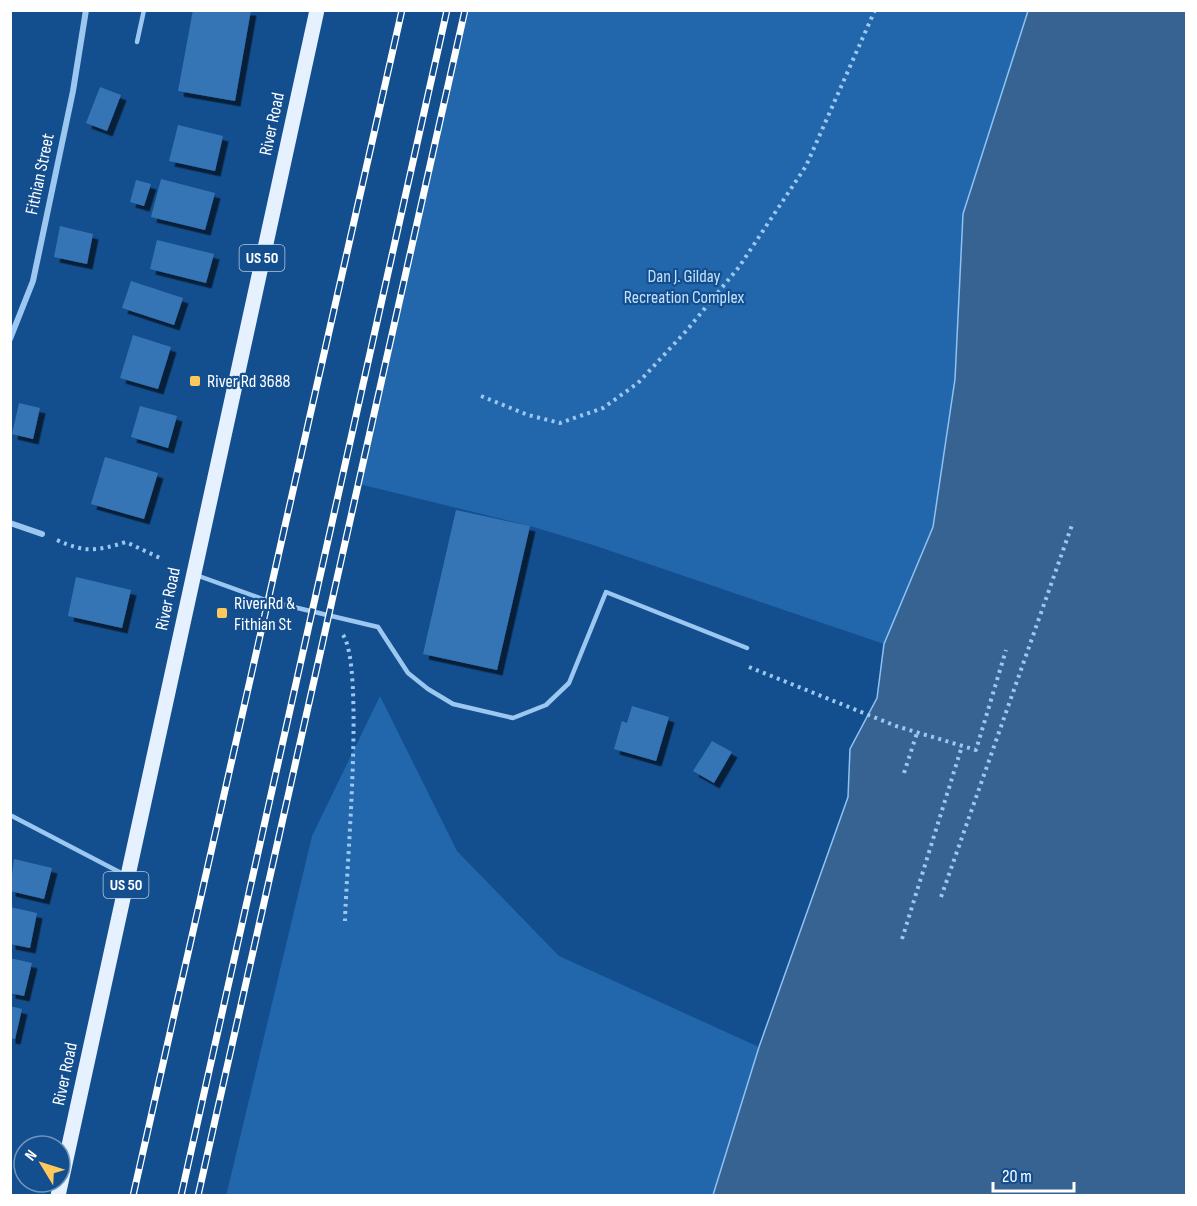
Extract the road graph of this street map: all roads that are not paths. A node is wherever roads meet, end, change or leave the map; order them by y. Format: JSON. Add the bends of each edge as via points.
{"nodes":[{"id":1,"x":86,"y":10,"type":"edge"},
{"id":2,"x":144,"y":10,"type":"edge"},
{"id":3,"x":317,"y":10,"type":"edge"},
{"id":4,"x":137,"y":42,"type":"dead end"},
{"id":5,"x":10,"y":339,"type":"edge"},
{"id":6,"x":10,"y":523,"type":"edge"},
{"id":7,"x":42,"y":534,"type":"road end"},
{"id":8,"x":193,"y":574,"type":"junction"},
{"id":9,"x":747,"y":648,"type":"dead end"},
{"id":10,"x":10,"y":815,"type":"edge"},
{"id":11,"x":128,"y":876,"type":"junction"},
{"id":12,"x":58,"y":1196,"type":"edge"}],
"edges":[{"from":1,"to":5,"type":"street","name":"Fithian Street","via":[[33,281]]},
{"from":2,"to":4,"type":"lane"},
{"from":3,"to":8,"type":"main road","name":"River Road","number":"US 50"},
{"from":6,"to":7,"type":"street"},
{"from":8,"to":9,"type":"lane","via":[[268,601],[378,627],[408,673],[453,704],[513,717],[546,705],[569,683],[606,592]]},
{"from":8,"to":11,"type":"main road","name":"River Road","number":"US 50"},
{"from":10,"to":11,"type":"lane"},
{"from":11,"to":12,"type":"main road","name":"River Road","number":"US 50"}]}
